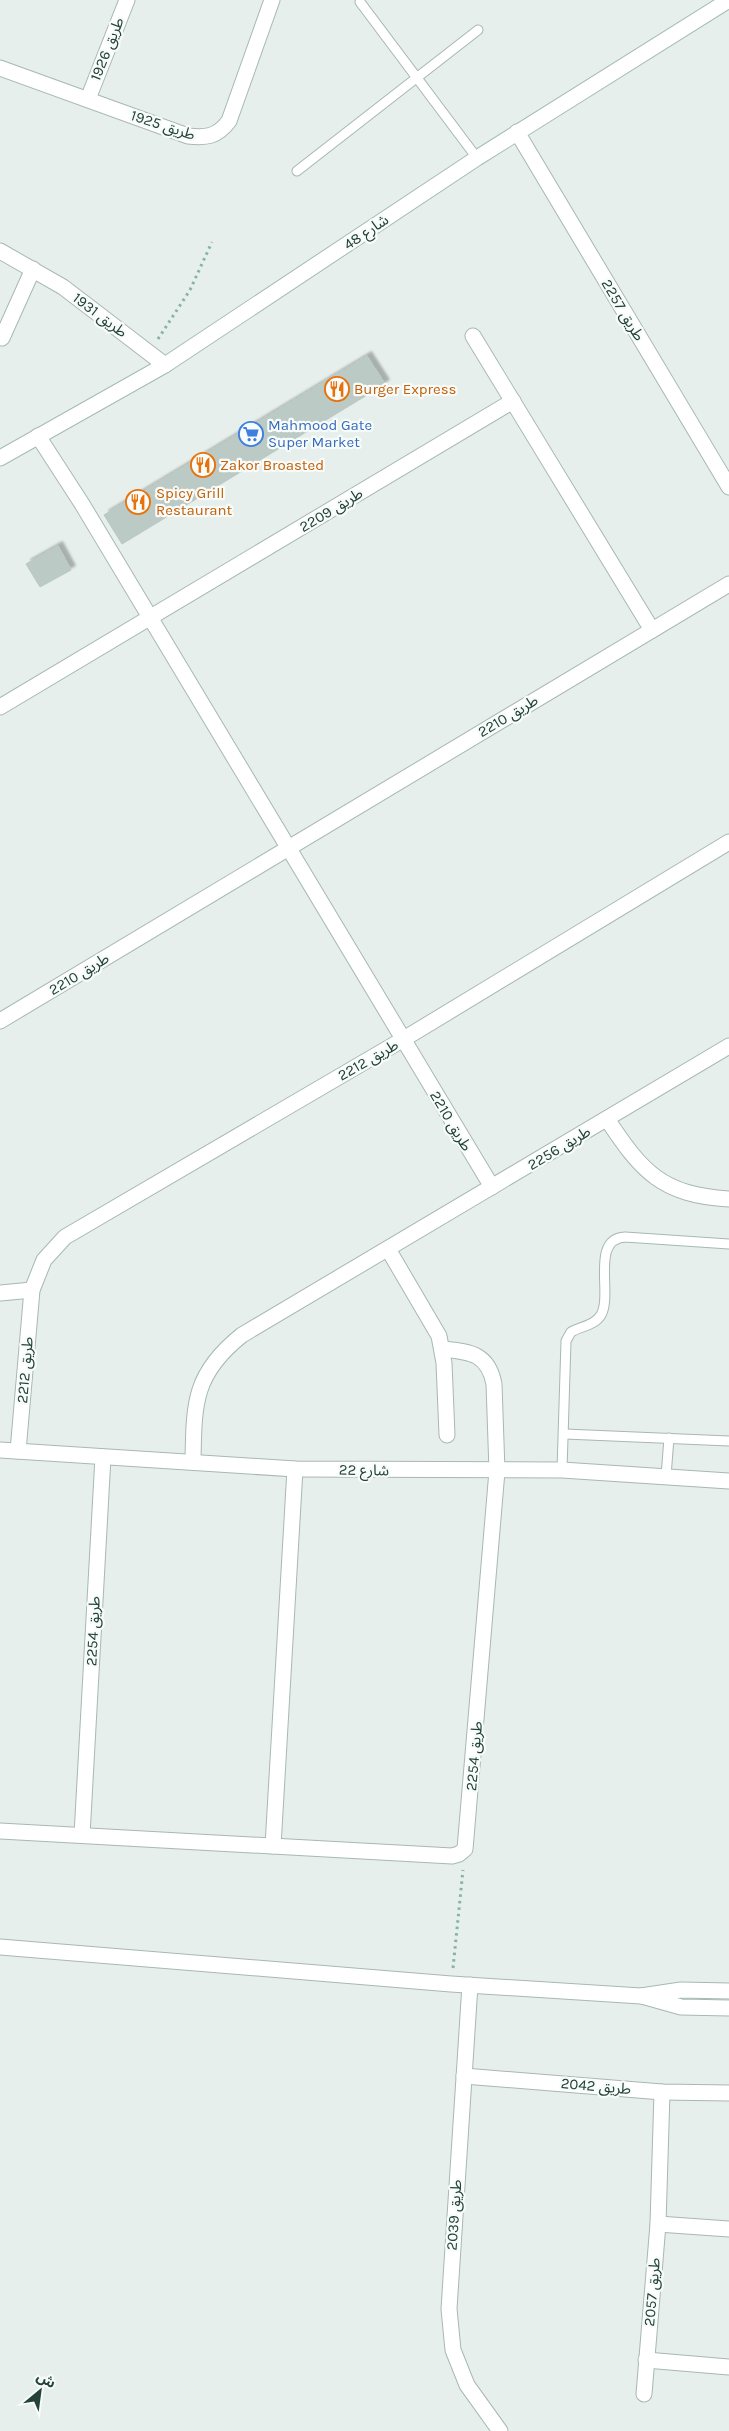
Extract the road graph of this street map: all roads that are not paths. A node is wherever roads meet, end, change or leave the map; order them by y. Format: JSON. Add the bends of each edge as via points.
{"nodes":[{"id":1,"x":127,"y":0,"type":"edge"},
{"id":2,"x":272,"y":0,"type":"edge"},
{"id":3,"x":729,"y":0,"type":"edge"},
{"id":4,"x":360,"y":2,"type":"dead end"},
{"id":5,"x":478,"y":30,"type":"dead end"},
{"id":6,"x":0,"y":68,"type":"edge"},
{"id":7,"x":417,"y":78,"type":"junction"},
{"id":8,"x":88,"y":99,"type":"junction"},
{"id":9,"x":517,"y":132,"type":"junction"},
{"id":10,"x":477,"y":158,"type":"junction"},
{"id":11,"x":297,"y":171,"type":"dead end"},
{"id":12,"x":0,"y":251,"type":"edge"},
{"id":13,"x":33,"y":269,"type":"junction"},
{"id":14,"x":473,"y":336,"type":"dead end"},
{"id":15,"x":2,"y":338,"type":"dead end"},
{"id":16,"x":165,"y":365,"type":"junction"},
{"id":17,"x":513,"y":401,"type":"junction"},
{"id":18,"x":38,"y":436,"type":"junction"},
{"id":19,"x":0,"y":458,"type":"edge"},
{"id":20,"x":729,"y":488,"type":"edge"},
{"id":21,"x":729,"y":584,"type":"edge"},
{"id":22,"x":150,"y":618,"type":"junction"},
{"id":23,"x":652,"y":630,"type":"junction"},
{"id":24,"x":0,"y":707,"type":"edge"},
{"id":25,"x":727,"y":845,"type":"edge"},
{"id":26,"x":287,"y":848,"type":"junction"},
{"id":27,"x":0,"y":1021,"type":"edge"},
{"id":28,"x":402,"y":1040,"type":"junction"},
{"id":29,"x":729,"y":1046,"type":"edge"},
{"id":30,"x":607,"y":1119,"type":"junction"},
{"id":31,"x":492,"y":1188,"type":"junction"},
{"id":32,"x":729,"y":1199,"type":"edge"},
{"id":33,"x":729,"y":1244,"type":"edge"},
{"id":34,"x":388,"y":1249,"type":"junction"},
{"id":35,"x":32,"y":1290,"type":"junction"},
{"id":36,"x":0,"y":1293,"type":"edge"},
{"id":37,"x":443,"y":1349,"type":"junction"},
{"id":38,"x":564,"y":1434,"type":"junction"},
{"id":39,"x":447,"y":1436,"type":"dead end"},
{"id":40,"x":669,"y":1438,"type":"junction"},
{"id":41,"x":729,"y":1441,"type":"edge"},
{"id":42,"x":0,"y":1450,"type":"edge"},
{"id":43,"x":18,"y":1451,"type":"junction"},
{"id":44,"x":103,"y":1457,"type":"junction"},
{"id":45,"x":193,"y":1462,"type":"junction"},
{"id":46,"x":295,"y":1469,"type":"junction"},
{"id":47,"x":562,"y":1470,"type":"junction"},
{"id":48,"x":497,"y":1471,"type":"junction"},
{"id":49,"x":666,"y":1476,"type":"junction"},
{"id":50,"x":729,"y":1480,"type":"edge"},
{"id":51,"x":0,"y":1831,"type":"edge"},
{"id":52,"x":82,"y":1835,"type":"junction"},
{"id":53,"x":274,"y":1846,"type":"junction"},
{"id":54,"x":0,"y":1946,"type":"edge"},
{"id":55,"x":470,"y":1985,"type":"junction"},
{"id":56,"x":729,"y":1990,"type":"edge"},
{"id":57,"x":640,"y":1996,"type":"junction"},
{"id":58,"x":729,"y":2008,"type":"edge"},
{"id":59,"x":464,"y":2076,"type":"junction"},
{"id":60,"x":662,"y":2092,"type":"junction"},
{"id":61,"x":729,"y":2093,"type":"edge"},
{"id":62,"x":658,"y":2224,"type":"junction"},
{"id":63,"x":729,"y":2230,"type":"edge"},
{"id":64,"x":646,"y":2360,"type":"junction"},
{"id":65,"x":729,"y":2367,"type":"edge"},
{"id":66,"x":644,"y":2394,"type":"dead end"},
{"id":67,"x":491,"y":2428,"type":"edge"}],
"edges":[{"from":1,"to":8,"type":"street","name":"طريق 1926"},
{"from":2,"to":8,"type":"street","name":"طريق 1925","via":[[229,121],[212,136],[188,136]]},
{"from":3,"to":9,"type":"street","name":"شارع 48"},
{"from":4,"to":7,"type":"lane"},
{"from":5,"to":7,"type":"lane"},
{"from":6,"to":8,"type":"street","name":"طريق 1925"},
{"from":7,"to":10,"type":"lane"},
{"from":7,"to":11,"type":"lane"},
{"from":9,"to":10,"type":"street","name":"شارع 48"},
{"from":9,"to":20,"type":"street","name":"طريق 2257"},
{"from":10,"to":16,"type":"street","name":"شارع 48"},
{"from":12,"to":13,"type":"street","name":"طريق 1931"},
{"from":13,"to":15,"type":"street"},
{"from":13,"to":16,"type":"street","name":"طريق 1931","via":[[63,287]]},
{"from":14,"to":17,"type":"street"},
{"from":16,"to":18,"type":"street","name":"شارع 48"},
{"from":17,"to":22,"type":"street","name":"طريق 2209"},
{"from":17,"to":23,"type":"street"},
{"from":18,"to":19,"type":"street","name":"شارع 48"},
{"from":18,"to":22,"type":"street"},
{"from":21,"to":23,"type":"street","name":"طريق 2210"},
{"from":22,"to":24,"type":"street","name":"طريق 2209"},
{"from":22,"to":26,"type":"street"},
{"from":23,"to":26,"type":"street","name":"طريق 2210"},
{"from":25,"to":28,"type":"street","name":"طريق 2212"},
{"from":26,"to":27,"type":"street","name":"طريق 2210"},
{"from":26,"to":28,"type":"street","name":"طريق 2210"},
{"from":28,"to":31,"type":"street","name":"طريق 2210"},
{"from":28,"to":35,"type":"street","name":"طريق 2212","via":[[65,1237],[44,1260]]},
{"from":29,"to":30,"type":"street","name":"طريق 2256"},
{"from":30,"to":31,"type":"street","name":"طريق 2256"},
{"from":30,"to":32,"type":"street","via":[[628,1151],[645,1170],[664,1184],[687,1193]]},
{"from":31,"to":34,"type":"street","name":"طريق 2256"},
{"from":33,"to":38,"type":"lane","via":[[625,1237],[610,1244],[606,1254],[603,1311],[594,1322],[571,1332],[566,1342]]},
{"from":34,"to":37,"type":"street","via":[[433,1323]]},
{"from":34,"to":45,"type":"street","name":"طريق 2256","via":[[242,1334],[223,1350],[208,1369],[199,1391],[194,1415]]},
{"from":35,"to":36,"type":"street"},
{"from":35,"to":43,"type":"street","name":"طريق 2212"},
{"from":37,"to":39,"type":"street"},
{"from":37,"to":48,"type":"street","via":[[478,1356],[492,1373]]},
{"from":38,"to":40,"type":"lane"},
{"from":38,"to":47,"type":"lane"},
{"from":40,"to":41,"type":"lane"},
{"from":40,"to":49,"type":"lane"},
{"from":42,"to":43,"type":"street","name":"شارع 22"},
{"from":43,"to":44,"type":"street","name":"شارع 22"},
{"from":44,"to":45,"type":"street","name":"شارع 22"},
{"from":44,"to":52,"type":"street","name":"طريق 2254"},
{"from":45,"to":46,"type":"street","name":"شارع 22"},
{"from":46,"to":48,"type":"street","name":"شارع 22"},
{"from":46,"to":53,"type":"street"},
{"from":47,"to":48,"type":"street","name":"شارع 22"},
{"from":47,"to":49,"type":"street","name":"شارع 22"},
{"from":48,"to":53,"type":"street","name":"طريق 2254","via":[[465,1848],[452,1856]]},
{"from":49,"to":50,"type":"street","name":"شارع 22"},
{"from":51,"to":52,"type":"street"},
{"from":52,"to":53,"type":"street"},
{"from":54,"to":55,"type":"street"},
{"from":55,"to":57,"type":"street"},
{"from":55,"to":59,"type":"street","name":"طريق 2039"},
{"from":56,"to":57,"type":"street","via":[[681,1990]]},
{"from":57,"to":58,"type":"street","via":[[681,2007]]},
{"from":59,"to":60,"type":"street","name":"طريق 2042"},
{"from":59,"to":67,"type":"street","name":"طريق 2039","via":[[449,2309],[453,2350]]},
{"from":60,"to":61,"type":"street","name":"طريق 2042"},
{"from":60,"to":62,"type":"street","name":"طريق 2057"},
{"from":62,"to":63,"type":"street"},
{"from":62,"to":64,"type":"street","name":"طريق 2057"},
{"from":64,"to":65,"type":"street"},
{"from":64,"to":66,"type":"street","name":"طريق 2057"}]}
